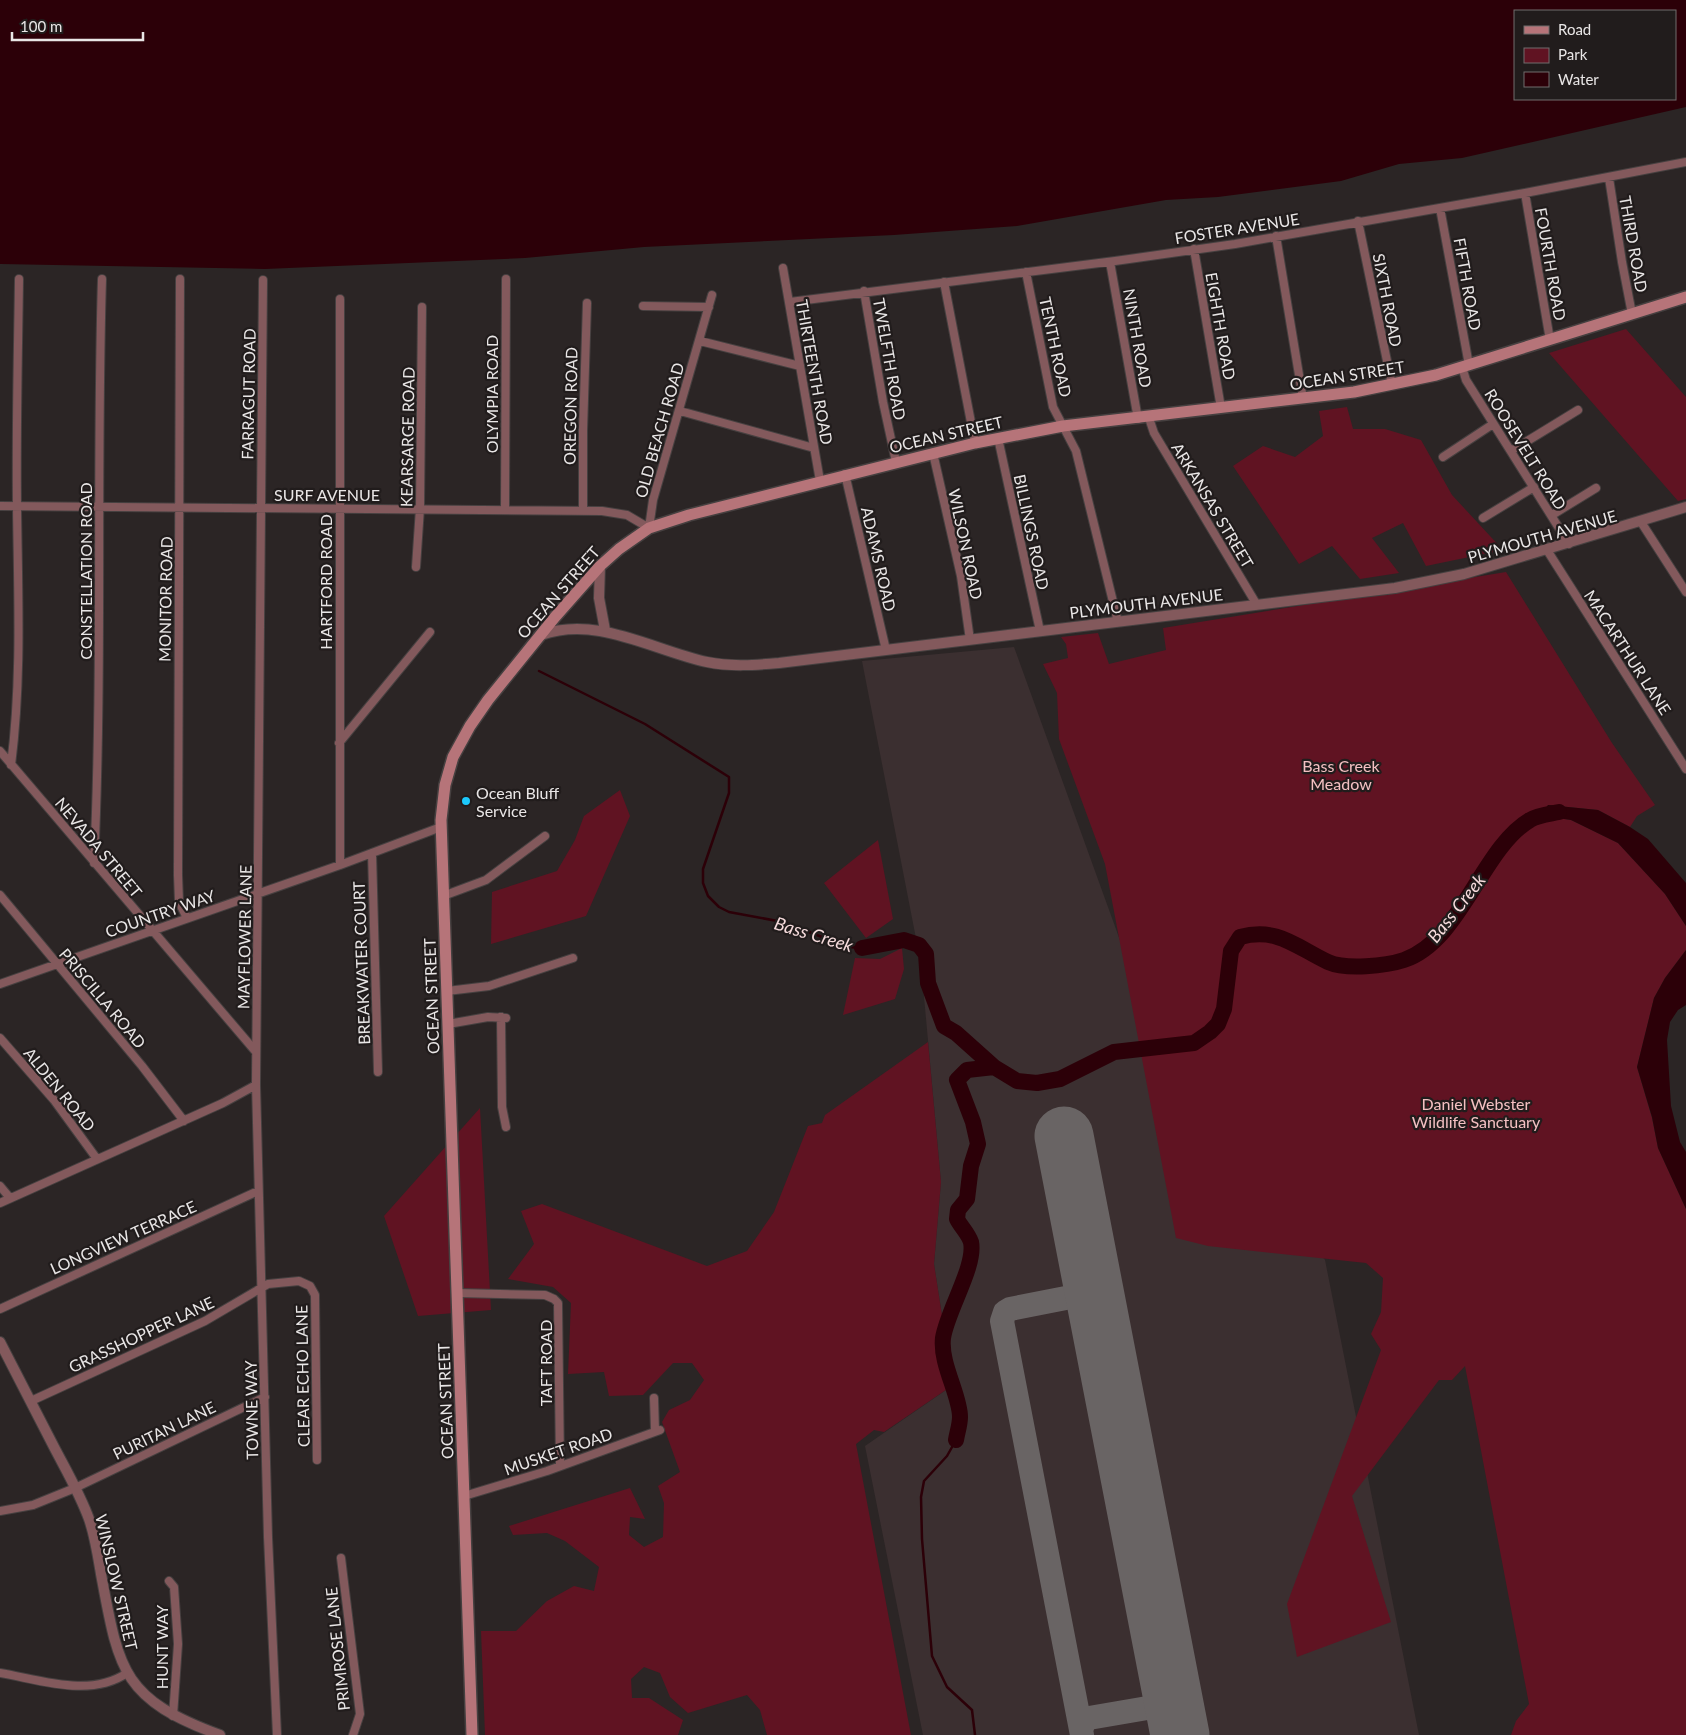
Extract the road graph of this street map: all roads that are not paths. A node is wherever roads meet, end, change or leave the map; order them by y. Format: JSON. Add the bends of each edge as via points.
{"nodes":[{"id":1,"x":1686,"y":162,"type":"edge"},
{"id":2,"x":1609,"y":178,"type":"junction"},
{"id":3,"x":1524,"y":193,"type":"junction"},
{"id":4,"x":1440,"y":208,"type":"junction"},
{"id":5,"x":1358,"y":221,"type":"junction"},
{"id":6,"x":1276,"y":236,"type":"junction"},
{"id":7,"x":1194,"y":249,"type":"junction"},
{"id":8,"x":1110,"y":262,"type":"junction"},
{"id":9,"x":783,"y":268,"type":"dead end"},
{"id":10,"x":1026,"y":272,"type":"junction"},
{"id":11,"x":102,"y":279,"type":"dead end"},
{"id":12,"x":180,"y":279,"type":"dead end"},
{"id":13,"x":506,"y":279,"type":"dead end"},
{"id":14,"x":19,"y":280,"type":"dead end"},
{"id":15,"x":263,"y":280,"type":"dead end"},
{"id":16,"x":944,"y":282,"type":"junction"},
{"id":17,"x":864,"y":291,"type":"junction"},
{"id":18,"x":712,"y":295,"type":"dead end"},
{"id":19,"x":1686,"y":297,"type":"edge"},
{"id":20,"x":340,"y":299,"type":"dead end"},
{"id":21,"x":790,"y":302,"type":"junction"},
{"id":22,"x":586,"y":303,"type":"dead end"},
{"id":23,"x":643,"y":306,"type":"dead end"},
{"id":24,"x":422,"y":307,"type":"dead end"},
{"id":25,"x":709,"y":307,"type":"junction"},
{"id":26,"x":1632,"y":314,"type":"junction"},
{"id":27,"x":1550,"y":340,"type":"junction"},
{"id":28,"x":700,"y":341,"type":"junction"},
{"id":29,"x":800,"y":366,"type":"junction"},
{"id":30,"x":1465,"y":366,"type":"junction"},
{"id":31,"x":1392,"y":385,"type":"junction"},
{"id":32,"x":1303,"y":399,"type":"junction"},
{"id":33,"x":1220,"y":408,"type":"junction"},
{"id":34,"x":1578,"y":410,"type":"dead end"},
{"id":35,"x":680,"y":411,"type":"junction"},
{"id":36,"x":1144,"y":418,"type":"junction"},
{"id":37,"x":1493,"y":424,"type":"junction"},
{"id":38,"x":1063,"y":426,"type":"junction"},
{"id":39,"x":998,"y":438,"type":"junction"},
{"id":40,"x":975,"y":443,"type":"junction"},
{"id":41,"x":814,"y":448,"type":"junction"},
{"id":42,"x":1511,"y":451,"type":"junction"},
{"id":43,"x":933,"y":453,"type":"junction"},
{"id":44,"x":1443,"y":457,"type":"dead end"},
{"id":45,"x":896,"y":462,"type":"junction"},
{"id":46,"x":845,"y":474,"type":"junction"},
{"id":47,"x":820,"y":482,"type":"junction"},
{"id":48,"x":1534,"y":487,"type":"junction"},
{"id":49,"x":1596,"y":488,"type":"dead end"},
{"id":50,"x":0,"y":506,"type":"edge"},
{"id":51,"x":17,"y":506,"type":"junction"},
{"id":52,"x":99,"y":506,"type":"junction"},
{"id":53,"x":179,"y":507,"type":"junction"},
{"id":54,"x":261,"y":508,"type":"junction"},
{"id":55,"x":339,"y":508,"type":"junction"},
{"id":56,"x":420,"y":508,"type":"junction"},
{"id":57,"x":1686,"y":508,"type":"edge"},
{"id":58,"x":505,"y":510,"type":"junction"},
{"id":59,"x":584,"y":510,"type":"junction"},
{"id":60,"x":1552,"y":515,"type":"junction"},
{"id":61,"x":1483,"y":518,"type":"dead end"},
{"id":62,"x":1641,"y":522,"type":"junction"},
{"id":63,"x":649,"y":528,"type":"junction"},
{"id":64,"x":1569,"y":544,"type":"junction"},
{"id":65,"x":1547,"y":550,"type":"junction"},
{"id":66,"x":600,"y":566,"type":"junction"},
{"id":67,"x":416,"y":567,"type":"dead end"},
{"id":68,"x":1686,"y":592,"type":"edge"},
{"id":69,"x":1257,"y":605,"type":"junction"},
{"id":70,"x":1118,"y":622,"type":"junction"},
{"id":71,"x":605,"y":630,"type":"junction"},
{"id":72,"x":1040,"y":631,"type":"junction"},
{"id":73,"x":430,"y":632,"type":"dead end"},
{"id":74,"x":541,"y":635,"type":"junction"},
{"id":75,"x":970,"y":640,"type":"junction"},
{"id":76,"x":886,"y":650,"type":"junction"},
{"id":77,"x":339,"y":743,"type":"junction"},
{"id":78,"x":0,"y":751,"type":"edge"},
{"id":79,"x":11,"y":765,"type":"junction"},
{"id":80,"x":1686,"y":769,"type":"edge"},
{"id":81,"x":441,"y":827,"type":"junction"},
{"id":82,"x":545,"y":836,"type":"dead end"},
{"id":83,"x":372,"y":853,"type":"junction"},
{"id":84,"x":94,"y":863,"type":"junction"},
{"id":85,"x":340,"y":865,"type":"junction"},
{"id":86,"x":259,"y":893,"type":"junction"},
{"id":87,"x":0,"y":895,"type":"edge"},
{"id":88,"x":443,"y":896,"type":"junction"},
{"id":89,"x":187,"y":918,"type":"junction"},
{"id":90,"x":152,"y":930,"type":"junction"},
{"id":91,"x":573,"y":958,"type":"dead end"},
{"id":92,"x":57,"y":965,"type":"junction"},
{"id":93,"x":0,"y":984,"type":"edge"},
{"id":94,"x":447,"y":992,"type":"junction"},
{"id":95,"x":448,"y":1024,"type":"junction"},
{"id":96,"x":0,"y":1038,"type":"edge"},
{"id":97,"x":256,"y":1052,"type":"junction"},
{"id":98,"x":378,"y":1072,"type":"dead end"},
{"id":99,"x":256,"y":1085,"type":"junction"},
{"id":100,"x":184,"y":1120,"type":"junction"},
{"id":101,"x":506,"y":1128,"type":"dead end"},
{"id":102,"x":97,"y":1159,"type":"junction"},
{"id":103,"x":0,"y":1186,"type":"edge"},
{"id":104,"x":258,"y":1191,"type":"junction"},
{"id":105,"x":10,"y":1198,"type":"junction"},
{"id":106,"x":0,"y":1203,"type":"edge"},
{"id":107,"x":261,"y":1290,"type":"junction"},
{"id":108,"x":458,"y":1294,"type":"junction"},
{"id":109,"x":0,"y":1309,"type":"edge"},
{"id":110,"x":0,"y":1342,"type":"edge"},
{"id":111,"x":265,"y":1397,"type":"junction"},
{"id":112,"x":654,"y":1398,"type":"dead end"},
{"id":113,"x":31,"y":1401,"type":"junction"},
{"id":114,"x":317,"y":1460,"type":"dead end"},
{"id":115,"x":560,"y":1466,"type":"junction"},
{"id":116,"x":75,"y":1488,"type":"junction"},
{"id":117,"x":464,"y":1496,"type":"junction"},
{"id":118,"x":0,"y":1511,"type":"edge"},
{"id":119,"x":341,"y":1558,"type":"dead end"},
{"id":120,"x":169,"y":1581,"type":"dead end"},
{"id":121,"x":0,"y":1673,"type":"edge"},
{"id":122,"x":127,"y":1673,"type":"junction"},
{"id":123,"x":173,"y":1716,"type":"junction"},
{"id":124,"x":220,"y":1735,"type":"edge"},
{"id":125,"x":277,"y":1735,"type":"edge"},
{"id":126,"x":353,"y":1735,"type":"edge"},
{"id":127,"x":472,"y":1735,"type":"edge"}],
"edges":[{"from":1,"to":2,"type":"street","name":"FOSTER AVENUE"},
{"from":2,"to":3,"type":"street","name":"FOSTER AVENUE"},
{"from":2,"to":26,"type":"street","name":"THIRD ROAD"},
{"from":3,"to":4,"type":"street","name":"FOSTER AVENUE"},
{"from":3,"to":27,"type":"street","name":"FOURTH ROAD"},
{"from":4,"to":5,"type":"street","name":"FOSTER AVENUE"},
{"from":4,"to":30,"type":"street","name":"FIFTH ROAD"},
{"from":5,"to":6,"type":"street","name":"FOSTER AVENUE"},
{"from":5,"to":31,"type":"street","name":"SIXTH ROAD"},
{"from":6,"to":7,"type":"street","name":"FOSTER AVENUE"},
{"from":6,"to":32,"type":"street"},
{"from":7,"to":8,"type":"street","name":"FOSTER AVENUE"},
{"from":7,"to":33,"type":"street","name":"EIGHTH ROAD"},
{"from":8,"to":10,"type":"street","name":"FOSTER AVENUE"},
{"from":8,"to":36,"type":"street","name":"NINTH ROAD"},
{"from":9,"to":21,"type":"street","name":"THIRTEENTH ROAD"},
{"from":10,"to":16,"type":"street","name":"FOSTER AVENUE"},
{"from":10,"to":38,"type":"street","name":"TENTH ROAD","via":[[1053,407]]},
{"from":11,"to":52,"type":"street","name":"CONSTELLATION ROAD"},
{"from":12,"to":53,"type":"street","name":"MONITOR ROAD"},
{"from":13,"to":58,"type":"street","name":"OLYMPIA ROAD"},
{"from":14,"to":51,"type":"street"},
{"from":15,"to":54,"type":"street","name":"FARRAGUT ROAD"},
{"from":16,"to":17,"type":"street","name":"FOSTER AVENUE"},
{"from":16,"to":40,"type":"street"},
{"from":17,"to":21,"type":"street","name":"FOSTER AVENUE"},
{"from":17,"to":45,"type":"street","name":"TWELFTH ROAD"},
{"from":18,"to":25,"type":"street","name":"OLD BEACH ROAD"},
{"from":19,"to":26,"type":"main road","name":"OCEAN STREET"},
{"from":20,"to":55,"type":"street","name":"HARTFORD ROAD"},
{"from":21,"to":29,"type":"street","name":"THIRTEENTH ROAD"},
{"from":22,"to":59,"type":"street","name":"OREGON ROAD","via":[[582,431]]},
{"from":23,"to":25,"type":"street"},
{"from":24,"to":56,"type":"street","name":"KEARSARGE ROAD"},
{"from":25,"to":28,"type":"street","name":"OLD BEACH ROAD"},
{"from":26,"to":27,"type":"main road","name":"OCEAN STREET"},
{"from":27,"to":30,"type":"main road","name":"OCEAN STREET"},
{"from":28,"to":29,"type":"street"},
{"from":28,"to":35,"type":"street","name":"OLD BEACH ROAD"},
{"from":29,"to":41,"type":"street","name":"THIRTEENTH ROAD"},
{"from":30,"to":31,"type":"main road","name":"OCEAN STREET"},
{"from":30,"to":37,"type":"street","name":"ROOSEVELT ROAD","via":[[1466,380]]},
{"from":31,"to":32,"type":"main road","name":"OCEAN STREET"},
{"from":32,"to":33,"type":"main road","name":"OCEAN STREET"},
{"from":33,"to":36,"type":"main road","name":"OCEAN STREET"},
{"from":34,"to":42,"type":"street"},
{"from":35,"to":41,"type":"street"},
{"from":35,"to":63,"type":"street","name":"OLD BEACH ROAD","via":[[653,500]]},
{"from":36,"to":38,"type":"main road","name":"OCEAN STREET"},
{"from":36,"to":69,"type":"street","name":"ARKANSAS STREET"},
{"from":37,"to":42,"type":"street","name":"ROOSEVELT ROAD"},
{"from":37,"to":44,"type":"street"},
{"from":38,"to":39,"type":"main road","name":"OCEAN STREET"},
{"from":38,"to":70,"type":"street","name":"TENTH ROAD","via":[[1076,451]]},
{"from":39,"to":40,"type":"main road","name":"OCEAN STREET"},
{"from":39,"to":72,"type":"street","name":"BILLINGS ROAD"},
{"from":40,"to":43,"type":"main road","name":"OCEAN STREET"},
{"from":41,"to":47,"type":"street","name":"THIRTEENTH ROAD"},
{"from":42,"to":48,"type":"street","name":"ROOSEVELT ROAD"},
{"from":43,"to":45,"type":"main road","name":"OCEAN STREET"},
{"from":43,"to":75,"type":"street","name":"WILSON ROAD","via":[[961,576]]},
{"from":45,"to":46,"type":"main road","name":"OCEAN STREET"},
{"from":46,"to":47,"type":"main road","name":"OCEAN STREET"},
{"from":46,"to":76,"type":"street","name":"ADAMS ROAD"},
{"from":47,"to":63,"type":"main road","name":"OCEAN STREET"},
{"from":48,"to":60,"type":"street","name":"ROOSEVELT ROAD"},
{"from":48,"to":61,"type":"street"},
{"from":49,"to":60,"type":"street"},
{"from":50,"to":51,"type":"street","name":"SURF AVENUE"},
{"from":51,"to":52,"type":"street","name":"SURF AVENUE"},
{"from":51,"to":79,"type":"street","via":[[20,661]]},
{"from":52,"to":53,"type":"street","name":"SURF AVENUE"},
{"from":52,"to":84,"type":"street","name":"CONSTELLATION ROAD"},
{"from":53,"to":54,"type":"street","name":"SURF AVENUE"},
{"from":53,"to":89,"type":"street","name":"MONITOR ROAD","via":[[179,902]]},
{"from":54,"to":55,"type":"street","name":"SURF AVENUE"},
{"from":54,"to":86,"type":"street","name":"MAYFLOWER LANE"},
{"from":55,"to":56,"type":"street","name":"SURF AVENUE"},
{"from":55,"to":77,"type":"street","name":"HARTFORD ROAD"},
{"from":56,"to":58,"type":"street","name":"SURF AVENUE"},
{"from":56,"to":67,"type":"street","name":"KEARSARGE ROAD"},
{"from":57,"to":62,"type":"street","name":"PLYMOUTH AVENUE"},
{"from":58,"to":59,"type":"street","name":"SURF AVENUE"},
{"from":59,"to":63,"type":"street","name":"SURF AVENUE","via":[[618,512]]},
{"from":60,"to":64,"type":"street","name":"ROOSEVELT ROAD"},
{"from":62,"to":64,"type":"street","name":"PLYMOUTH AVENUE"},
{"from":62,"to":68,"type":"street"},
{"from":63,"to":66,"type":"main road","name":"OCEAN STREET"},
{"from":64,"to":65,"type":"street","name":"PLYMOUTH AVENUE"},
{"from":65,"to":69,"type":"street","name":"PLYMOUTH AVENUE","via":[[1464,574],[1395,588]]},
{"from":65,"to":80,"type":"street","name":"MACARTHUR LANE"},
{"from":66,"to":71,"type":"street","via":[[599,598]]},
{"from":66,"to":74,"type":"main road","name":"OCEAN STREET"},
{"from":69,"to":70,"type":"street","name":"PLYMOUTH AVENUE"},
{"from":70,"to":72,"type":"street","name":"PLYMOUTH AVENUE"},
{"from":71,"to":74,"type":"street","name":"PLYMOUTH AVENUE","via":[[561,629]]},
{"from":71,"to":76,"type":"street","name":"PLYMOUTH AVENUE","via":[[688,657],[727,665],[780,663]]},
{"from":72,"to":75,"type":"street","name":"PLYMOUTH AVENUE"},
{"from":73,"to":77,"type":"street"},
{"from":74,"to":81,"type":"main road","name":"OCEAN STREET","via":[[488,700],[458,746],[445,785]]},
{"from":75,"to":76,"type":"street","name":"PLYMOUTH AVENUE"},
{"from":77,"to":85,"type":"street","name":"HARTFORD ROAD"},
{"from":78,"to":79,"type":"street","name":"NEVADA STREET"},
{"from":79,"to":84,"type":"street","name":"NEVADA STREET"},
{"from":81,"to":83,"type":"street","name":"COUNTRY WAY"},
{"from":81,"to":88,"type":"main road","name":"OCEAN STREET"},
{"from":82,"to":88,"type":"street","via":[[486,880]]},
{"from":83,"to":85,"type":"street","name":"COUNTRY WAY"},
{"from":83,"to":98,"type":"street","name":"BREAKWATER COURT"},
{"from":84,"to":90,"type":"street","name":"NEVADA STREET"},
{"from":85,"to":86,"type":"street","name":"COUNTRY WAY"},
{"from":86,"to":89,"type":"street","name":"COUNTRY WAY"},
{"from":86,"to":97,"type":"street","name":"MAYFLOWER LANE"},
{"from":87,"to":92,"type":"street","name":"PRISCILLA ROAD"},
{"from":88,"to":94,"type":"main road","name":"OCEAN STREET"},
{"from":89,"to":90,"type":"street","name":"COUNTRY WAY"},
{"from":90,"to":92,"type":"street","name":"COUNTRY WAY"},
{"from":90,"to":97,"type":"street","name":"NEVADA STREET"},
{"from":91,"to":94,"type":"street","via":[[489,986]]},
{"from":92,"to":93,"type":"street","name":"COUNTRY WAY"},
{"from":92,"to":100,"type":"street","name":"PRISCILLA ROAD"},
{"from":94,"to":95,"type":"main road","name":"OCEAN STREET"},
{"from":95,"to":101,"type":"street","via":[[504,1017],[502,1107]]},
{"from":95,"to":108,"type":"main road","name":"OCEAN STREET"},
{"from":96,"to":102,"type":"street","name":"ALDEN ROAD","via":[[54,1100]]},
{"from":97,"to":99,"type":"street","name":"MAYFLOWER LANE"},
{"from":99,"to":100,"type":"street"},
{"from":99,"to":104,"type":"street","name":"TOWNE WAY"},
{"from":100,"to":102,"type":"street"},
{"from":102,"to":105,"type":"street"},
{"from":103,"to":105,"type":"street"},
{"from":104,"to":107,"type":"street","name":"TOWNE WAY"},
{"from":104,"to":109,"type":"street","name":"LONGVIEW TERRACE"},
{"from":105,"to":106,"type":"street"},
{"from":107,"to":111,"type":"street","name":"TOWNE WAY"},
{"from":107,"to":113,"type":"street","name":"GRASSHOPPER LANE","via":[[205,1321]]},
{"from":107,"to":114,"type":"street","name":"CLEAR ECHO LANE","via":[[268,1284],[300,1281],[314,1292]]},
{"from":108,"to":115,"type":"street","name":"TAFT ROAD","via":[[545,1295],[558,1303]]},
{"from":108,"to":117,"type":"main road","name":"OCEAN STREET"},
{"from":110,"to":113,"type":"street","name":"WINSLOW STREET"},
{"from":111,"to":116,"type":"street","name":"PURITAN LANE"},
{"from":111,"to":125,"type":"street","name":"TOWNE WAY"},
{"from":112,"to":115,"type":"street","name":"MUSKET ROAD","via":[[658,1430]]},
{"from":113,"to":116,"type":"street","name":"WINSLOW STREET"},
{"from":115,"to":117,"type":"street","name":"MUSKET ROAD"},
{"from":116,"to":118,"type":"street","name":"PURITAN LANE","via":[[33,1505]]},
{"from":116,"to":122,"type":"street","name":"WINSLOW STREET","via":[[89,1520],[115,1643]]},
{"from":117,"to":127,"type":"main road","name":"OCEAN STREET"},
{"from":119,"to":126,"type":"street","name":"PRIMROSE LANE","via":[[360,1714]]},
{"from":120,"to":123,"type":"street","name":"HUNT WAY","via":[[174,1587],[178,1644]]},
{"from":121,"to":122,"type":"street","via":[[86,1687],[102,1685]]},
{"from":122,"to":123,"type":"street","name":"WINSLOW STREET","via":[[148,1699]]},
{"from":123,"to":124,"type":"street","name":"WINSLOW STREET"}]}
